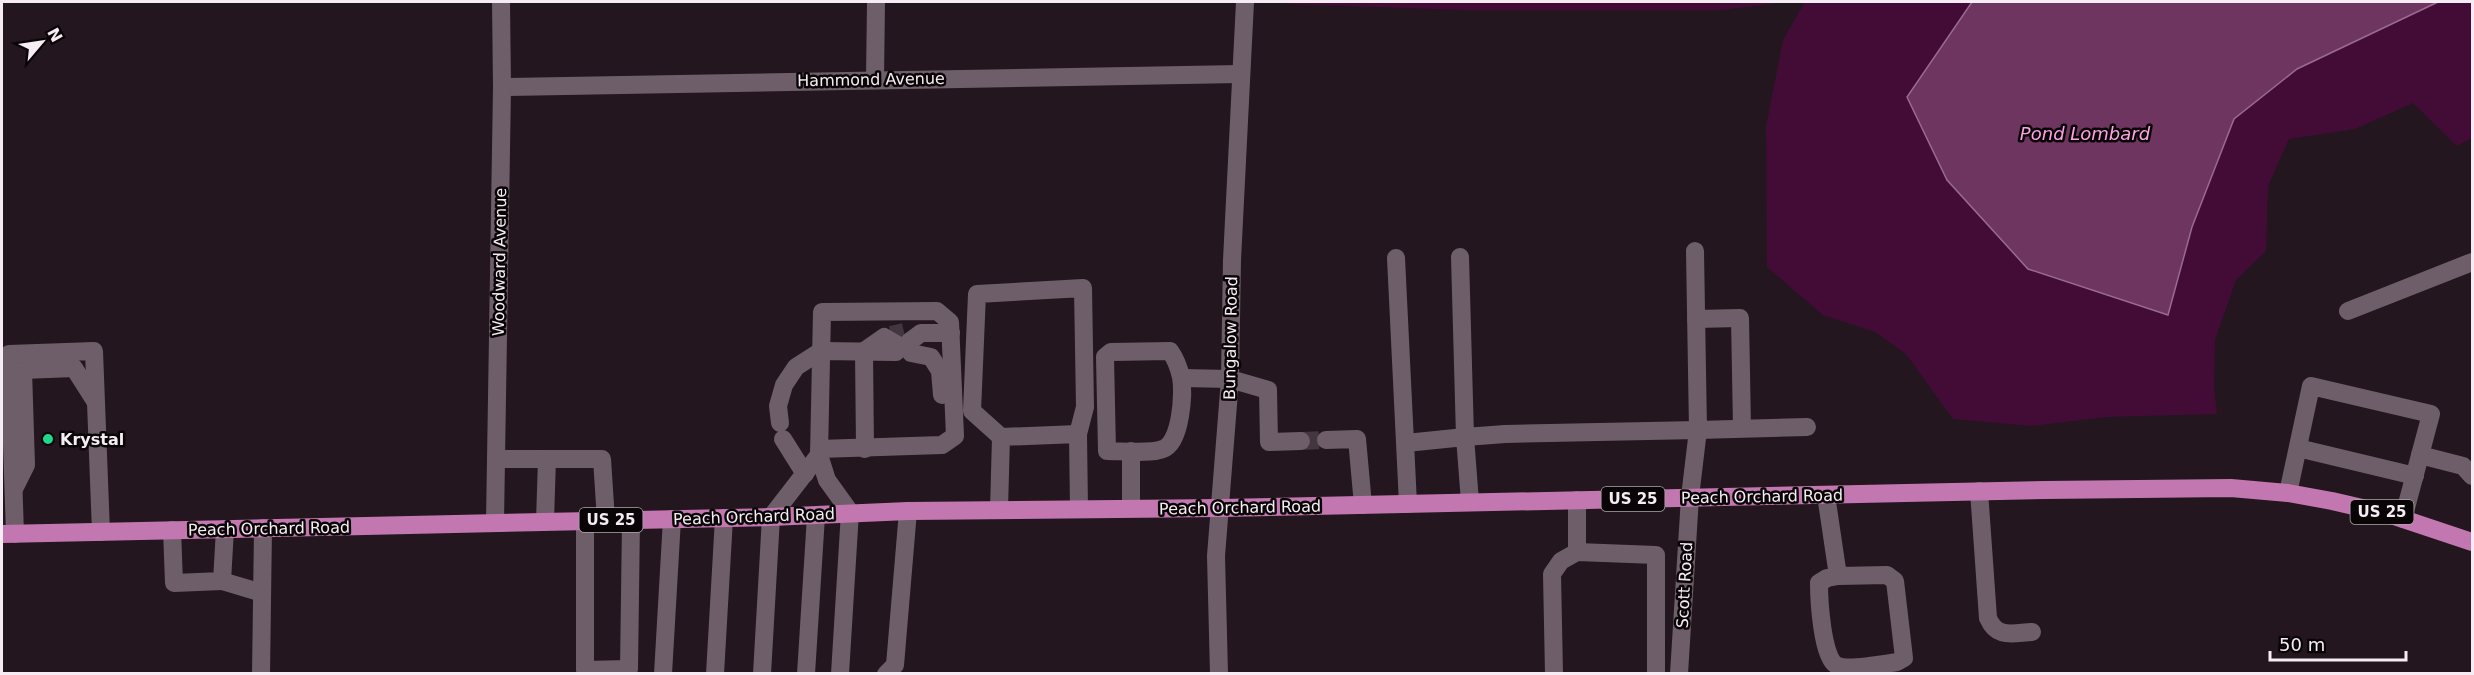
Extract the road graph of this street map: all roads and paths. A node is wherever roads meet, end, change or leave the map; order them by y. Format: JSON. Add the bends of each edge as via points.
{"nodes":[{"id":1,"x":501,"y":2,"type":"edge"},
{"id":2,"x":876,"y":2,"type":"edge"},
{"id":3,"x":1245,"y":2,"type":"edge"},
{"id":4,"x":1240,"y":74,"type":"junction"},
{"id":5,"x":875,"y":79,"type":"junction"},
{"id":6,"x":502,"y":87,"type":"junction"},
{"id":7,"x":1695,"y":251,"type":"dead end"},
{"id":8,"x":1460,"y":257,"type":"dead end"},
{"id":9,"x":1396,"y":258,"type":"dead end"},
{"id":10,"x":2472,"y":262,"type":"edge"},
{"id":11,"x":2348,"y":311,"type":"dead end"},
{"id":12,"x":1696,"y":320,"type":"junction"},
{"id":13,"x":951,"y":333,"type":"junction"},
{"id":14,"x":900,"y":338,"type":"junction"},
{"id":15,"x":821,"y":351,"type":"junction"},
{"id":16,"x":864,"y":351,"type":"junction"},
{"id":17,"x":1182,"y":378,"type":"junction"},
{"id":18,"x":1230,"y":379,"type":"junction"},
{"id":19,"x":96,"y":402,"type":"junction"},
{"id":20,"x":954,"y":414,"type":"junction"},
{"id":21,"x":1807,"y":427,"type":"dead end"},
{"id":22,"x":1743,"y":428,"type":"junction"},
{"id":23,"x":1698,"y":430,"type":"junction"},
{"id":24,"x":1078,"y":434,"type":"junction"},
{"id":25,"x":1301,"y":435,"type":"tunnel mouth"},
{"id":26,"x":1326,"y":435,"type":"tunnel mouth"},
{"id":27,"x":1001,"y":437,"type":"junction"},
{"id":28,"x":1465,"y":437,"type":"junction"},
{"id":29,"x":1406,"y":443,"type":"junction"},
{"id":30,"x":2298,"y":448,"type":"junction"},
{"id":31,"x":865,"y":449,"type":"junction"},
{"id":32,"x":1131,"y":451,"type":"junction"},
{"id":33,"x":819,"y":452,"type":"junction"},
{"id":34,"x":2420,"y":455,"type":"junction"},
{"id":35,"x":496,"y":459,"type":"junction"},
{"id":36,"x":547,"y":459,"type":"junction"},
{"id":37,"x":2469,"y":468,"type":"edge"},
{"id":38,"x":805,"y":474,"type":"junction"},
{"id":39,"x":2415,"y":476,"type":"junction"},
{"id":40,"x":14,"y":491,"type":"junction"},
{"id":41,"x":1979,"y":491,"type":"junction"},
{"id":42,"x":2288,"y":494,"type":"junction"},
{"id":43,"x":1826,"y":495,"type":"junction"},
{"id":44,"x":1689,"y":497,"type":"junction"},
{"id":45,"x":1577,"y":500,"type":"junction"},
{"id":46,"x":1470,"y":502,"type":"junction"},
{"id":47,"x":1408,"y":504,"type":"junction"},
{"id":48,"x":1363,"y":505,"type":"junction"},
{"id":49,"x":1131,"y":508,"type":"junction"},
{"id":50,"x":1221,"y":508,"type":"junction"},
{"id":51,"x":1079,"y":509,"type":"junction"},
{"id":52,"x":999,"y":510,"type":"junction"},
{"id":53,"x":908,"y":511,"type":"junction"},
{"id":54,"x":850,"y":512,"type":"junction"},
{"id":55,"x":816,"y":516,"type":"junction"},
{"id":56,"x":771,"y":517,"type":"junction"},
{"id":57,"x":724,"y":518,"type":"junction"},
{"id":58,"x":672,"y":519,"type":"junction"},
{"id":59,"x":2403,"y":519,"type":"junction"},
{"id":60,"x":585,"y":520,"type":"junction"},
{"id":61,"x":606,"y":520,"type":"junction"},
{"id":62,"x":631,"y":520,"type":"junction"},
{"id":63,"x":545,"y":521,"type":"junction"},
{"id":64,"x":495,"y":522,"type":"junction"},
{"id":65,"x":263,"y":528,"type":"junction"},
{"id":66,"x":225,"y":529,"type":"junction"},
{"id":67,"x":172,"y":530,"type":"junction"},
{"id":68,"x":100,"y":532,"type":"junction"},
{"id":69,"x":8,"y":534,"type":"edge"},
{"id":70,"x":2472,"y":542,"type":"edge"},
{"id":71,"x":1577,"y":552,"type":"junction"},
{"id":72,"x":1838,"y":576,"type":"junction"},
{"id":73,"x":222,"y":581,"type":"junction"},
{"id":74,"x":261,"y":594,"type":"junction"},
{"id":75,"x":2031,"y":632,"type":"dead end"},
{"id":76,"x":1656,"y":665,"type":"edge"},
{"id":77,"x":1680,"y":665,"type":"edge"},
{"id":78,"x":261,"y":674,"type":"edge"},
{"id":79,"x":663,"y":674,"type":"edge"},
{"id":80,"x":715,"y":674,"type":"edge"},
{"id":81,"x":762,"y":674,"type":"edge"},
{"id":82,"x":806,"y":674,"type":"edge"},
{"id":83,"x":840,"y":674,"type":"edge"},
{"id":84,"x":886,"y":674,"type":"edge"},
{"id":85,"x":1219,"y":674,"type":"edge"},
{"id":86,"x":1554,"y":674,"type":"edge"}],
"edges":[{"from":1,"to":6,"type":"street","name":"Woodward Avenue"},
{"from":2,"to":5,"type":"street"},
{"from":3,"to":4,"type":"street","name":"Bungalow Road"},
{"from":4,"to":5,"type":"street","name":"Hammond Avenue"},
{"from":4,"to":18,"type":"street","name":"Bungalow Road"},
{"from":5,"to":6,"type":"street","name":"Hammond Avenue"},
{"from":6,"to":35,"type":"street","name":"Woodward Avenue"},
{"from":7,"to":12,"type":"street","name":"Scott Road"},
{"from":8,"to":28,"type":"street"},
{"from":9,"to":29,"type":"street"},
{"from":10,"to":11,"type":"street"},
{"from":12,"to":22,"type":"street","via":[[1740,318]]},
{"from":12,"to":23,"type":"street","name":"Scott Road"},
{"from":13,"to":14,"type":"street"},
{"from":13,"to":15,"type":"street","via":[[950,322],[937,312],[822,312]]},
{"from":13,"to":20,"type":"street"},
{"from":14,"to":16,"type":"street"},
{"from":14,"to":20,"type":"street","via":[[931,357],[940,371],[942,396]]},
{"from":15,"to":16,"type":"street"},
{"from":15,"to":33,"type":"street"},
{"from":15,"to":38,"type":"street","via":[[796,367],[784,385],[778,406],[782,431]]},
{"from":16,"to":31,"type":"street"},
{"from":17,"to":18,"type":"street"},
{"from":17,"to":32,"type":"street","via":[[1179,430],[1173,443],[1162,450]]},
{"from":17,"to":32,"type":"street","via":[[1170,351],[1111,352],[1105,357],[1107,451]]},
{"from":18,"to":25,"type":"street","via":[[1268,390],[1269,442]]},
{"from":18,"to":50,"type":"street","name":"Bungalow Road"},
{"from":19,"to":40,"type":"street","via":[[74,369],[23,370],[26,465]]},
{"from":19,"to":40,"type":"street","via":[[94,351],[9,354]]},
{"from":19,"to":68,"type":"street"},
{"from":20,"to":31,"type":"street","via":[[955,436],[942,445]]},
{"from":21,"to":22,"type":"street"},
{"from":22,"to":23,"type":"street"},
{"from":23,"to":28,"type":"street"},
{"from":23,"to":44,"type":"street","name":"Scott Road"},
{"from":24,"to":27,"type":"street"},
{"from":24,"to":27,"type":"street","via":[[1084,407],[1083,288],[977,294],[972,411]]},
{"from":24,"to":51,"type":"street"},
{"from":26,"to":48,"type":"street","via":[[1357,428]]},
{"from":27,"to":52,"type":"street"},
{"from":28,"to":29,"type":"street"},
{"from":28,"to":46,"type":"street"},
{"from":29,"to":47,"type":"street"},
{"from":30,"to":34,"type":"street","via":[[2311,386],[2431,414]]},
{"from":30,"to":39,"type":"street"},
{"from":30,"to":42,"type":"street"},
{"from":31,"to":33,"type":"street"},
{"from":32,"to":49,"type":"street"},
{"from":33,"to":38,"type":"street"},
{"from":33,"to":54,"type":"street","via":[[827,480]]},
{"from":34,"to":37,"type":"street"},
{"from":34,"to":39,"type":"street"},
{"from":35,"to":36,"type":"street"},
{"from":35,"to":64,"type":"street","name":"Woodward Avenue"},
{"from":36,"to":61,"type":"street","via":[[602,459]]},
{"from":36,"to":63,"type":"street"},
{"from":38,"to":56,"type":"street"},
{"from":39,"to":59,"type":"street"},
{"from":40,"to":69,"type":"street"},
{"from":41,"to":42,"type":"main road","name":"Peach Orchard Road","number":"US 25","via":[[2231,488]]},
{"from":41,"to":43,"type":"main road","name":"Peach Orchard Road","number":"US 25"},
{"from":41,"to":75,"type":"street","via":[[1988,618],[1992,628],[2000,633]]},
{"from":42,"to":59,"type":"main road","name":"Peach Orchard Road","number":"US 25"},
{"from":43,"to":44,"type":"main road","name":"Peach Orchard Road","number":"US 25"},
{"from":43,"to":72,"type":"street"},
{"from":44,"to":45,"type":"main road","name":"Peach Orchard Road","number":"US 25"},
{"from":44,"to":77,"type":"street","name":"Scott Road"},
{"from":45,"to":46,"type":"main road","name":"Peach Orchard Road","number":"US 25"},
{"from":45,"to":71,"type":"street"},
{"from":46,"to":47,"type":"main road","name":"Peach Orchard Road","number":"US 25"},
{"from":47,"to":48,"type":"main road","name":"Peach Orchard Road","number":"US 25"},
{"from":48,"to":50,"type":"main road","name":"Peach Orchard Road","number":"US 25"},
{"from":49,"to":50,"type":"main road","name":"Peach Orchard Road","number":"US 25"},
{"from":49,"to":51,"type":"main road","name":"Peach Orchard Road","number":"US 25"},
{"from":50,"to":85,"type":"street","name":"Bungalow Road","via":[[1216,556]]},
{"from":51,"to":52,"type":"main road","name":"Peach Orchard Road","number":"US 25"},
{"from":52,"to":53,"type":"main road","name":"Peach Orchard Road","number":"US 25"},
{"from":53,"to":54,"type":"main road","name":"Peach Orchard Road","number":"US 25"},
{"from":53,"to":84,"type":"street","via":[[895,665]]},
{"from":54,"to":55,"type":"main road","name":"Peach Orchard Road","number":"US 25"},
{"from":54,"to":83,"type":"street"},
{"from":55,"to":56,"type":"main road","name":"Peach Orchard Road","number":"US 25"},
{"from":55,"to":82,"type":"street"},
{"from":56,"to":57,"type":"main road","name":"Peach Orchard Road","number":"US 25"},
{"from":56,"to":81,"type":"street"},
{"from":57,"to":58,"type":"main road","name":"Peach Orchard Road","number":"US 25"},
{"from":57,"to":80,"type":"street"},
{"from":58,"to":62,"type":"main road","name":"Peach Orchard Road","number":"US 25"},
{"from":58,"to":79,"type":"street"},
{"from":59,"to":70,"type":"main road","name":"Peach Orchard Road","number":"US 25"},
{"from":60,"to":61,"type":"main road","name":"Peach Orchard Road","number":"US 25"},
{"from":60,"to":62,"type":"street","via":[[585,670],[629,669]]},
{"from":60,"to":63,"type":"main road","name":"Peach Orchard Road","number":"US 25"},
{"from":61,"to":62,"type":"main road","name":"Peach Orchard Road","number":"US 25"},
{"from":63,"to":64,"type":"main road","name":"Peach Orchard Road","number":"US 25"},
{"from":64,"to":65,"type":"main road","name":"Peach Orchard Road","number":"US 25"},
{"from":65,"to":66,"type":"main road","name":"Peach Orchard Road","number":"US 25"},
{"from":65,"to":74,"type":"street"},
{"from":66,"to":67,"type":"main road","name":"Peach Orchard Road","number":"US 25"},
{"from":66,"to":73,"type":"street"},
{"from":67,"to":68,"type":"main road","name":"Peach Orchard Road","number":"US 25"},
{"from":67,"to":73,"type":"street","via":[[174,583]]},
{"from":68,"to":69,"type":"main road","name":"Peach Orchard Road","number":"US 25"},
{"from":71,"to":76,"type":"street","via":[[1656,555]]},
{"from":71,"to":86,"type":"street","via":[[1561,561],[1552,574]]},
{"from":72,"to":72,"type":"street","via":[[1820,583],[1819,594],[1827,654],[1834,664],[1844,667],[1904,658],[1895,581],[1887,575]]},
{"from":73,"to":74,"type":"street"},
{"from":74,"to":78,"type":"street"},
{"from":76,"to":77,"type":"street"}]}
